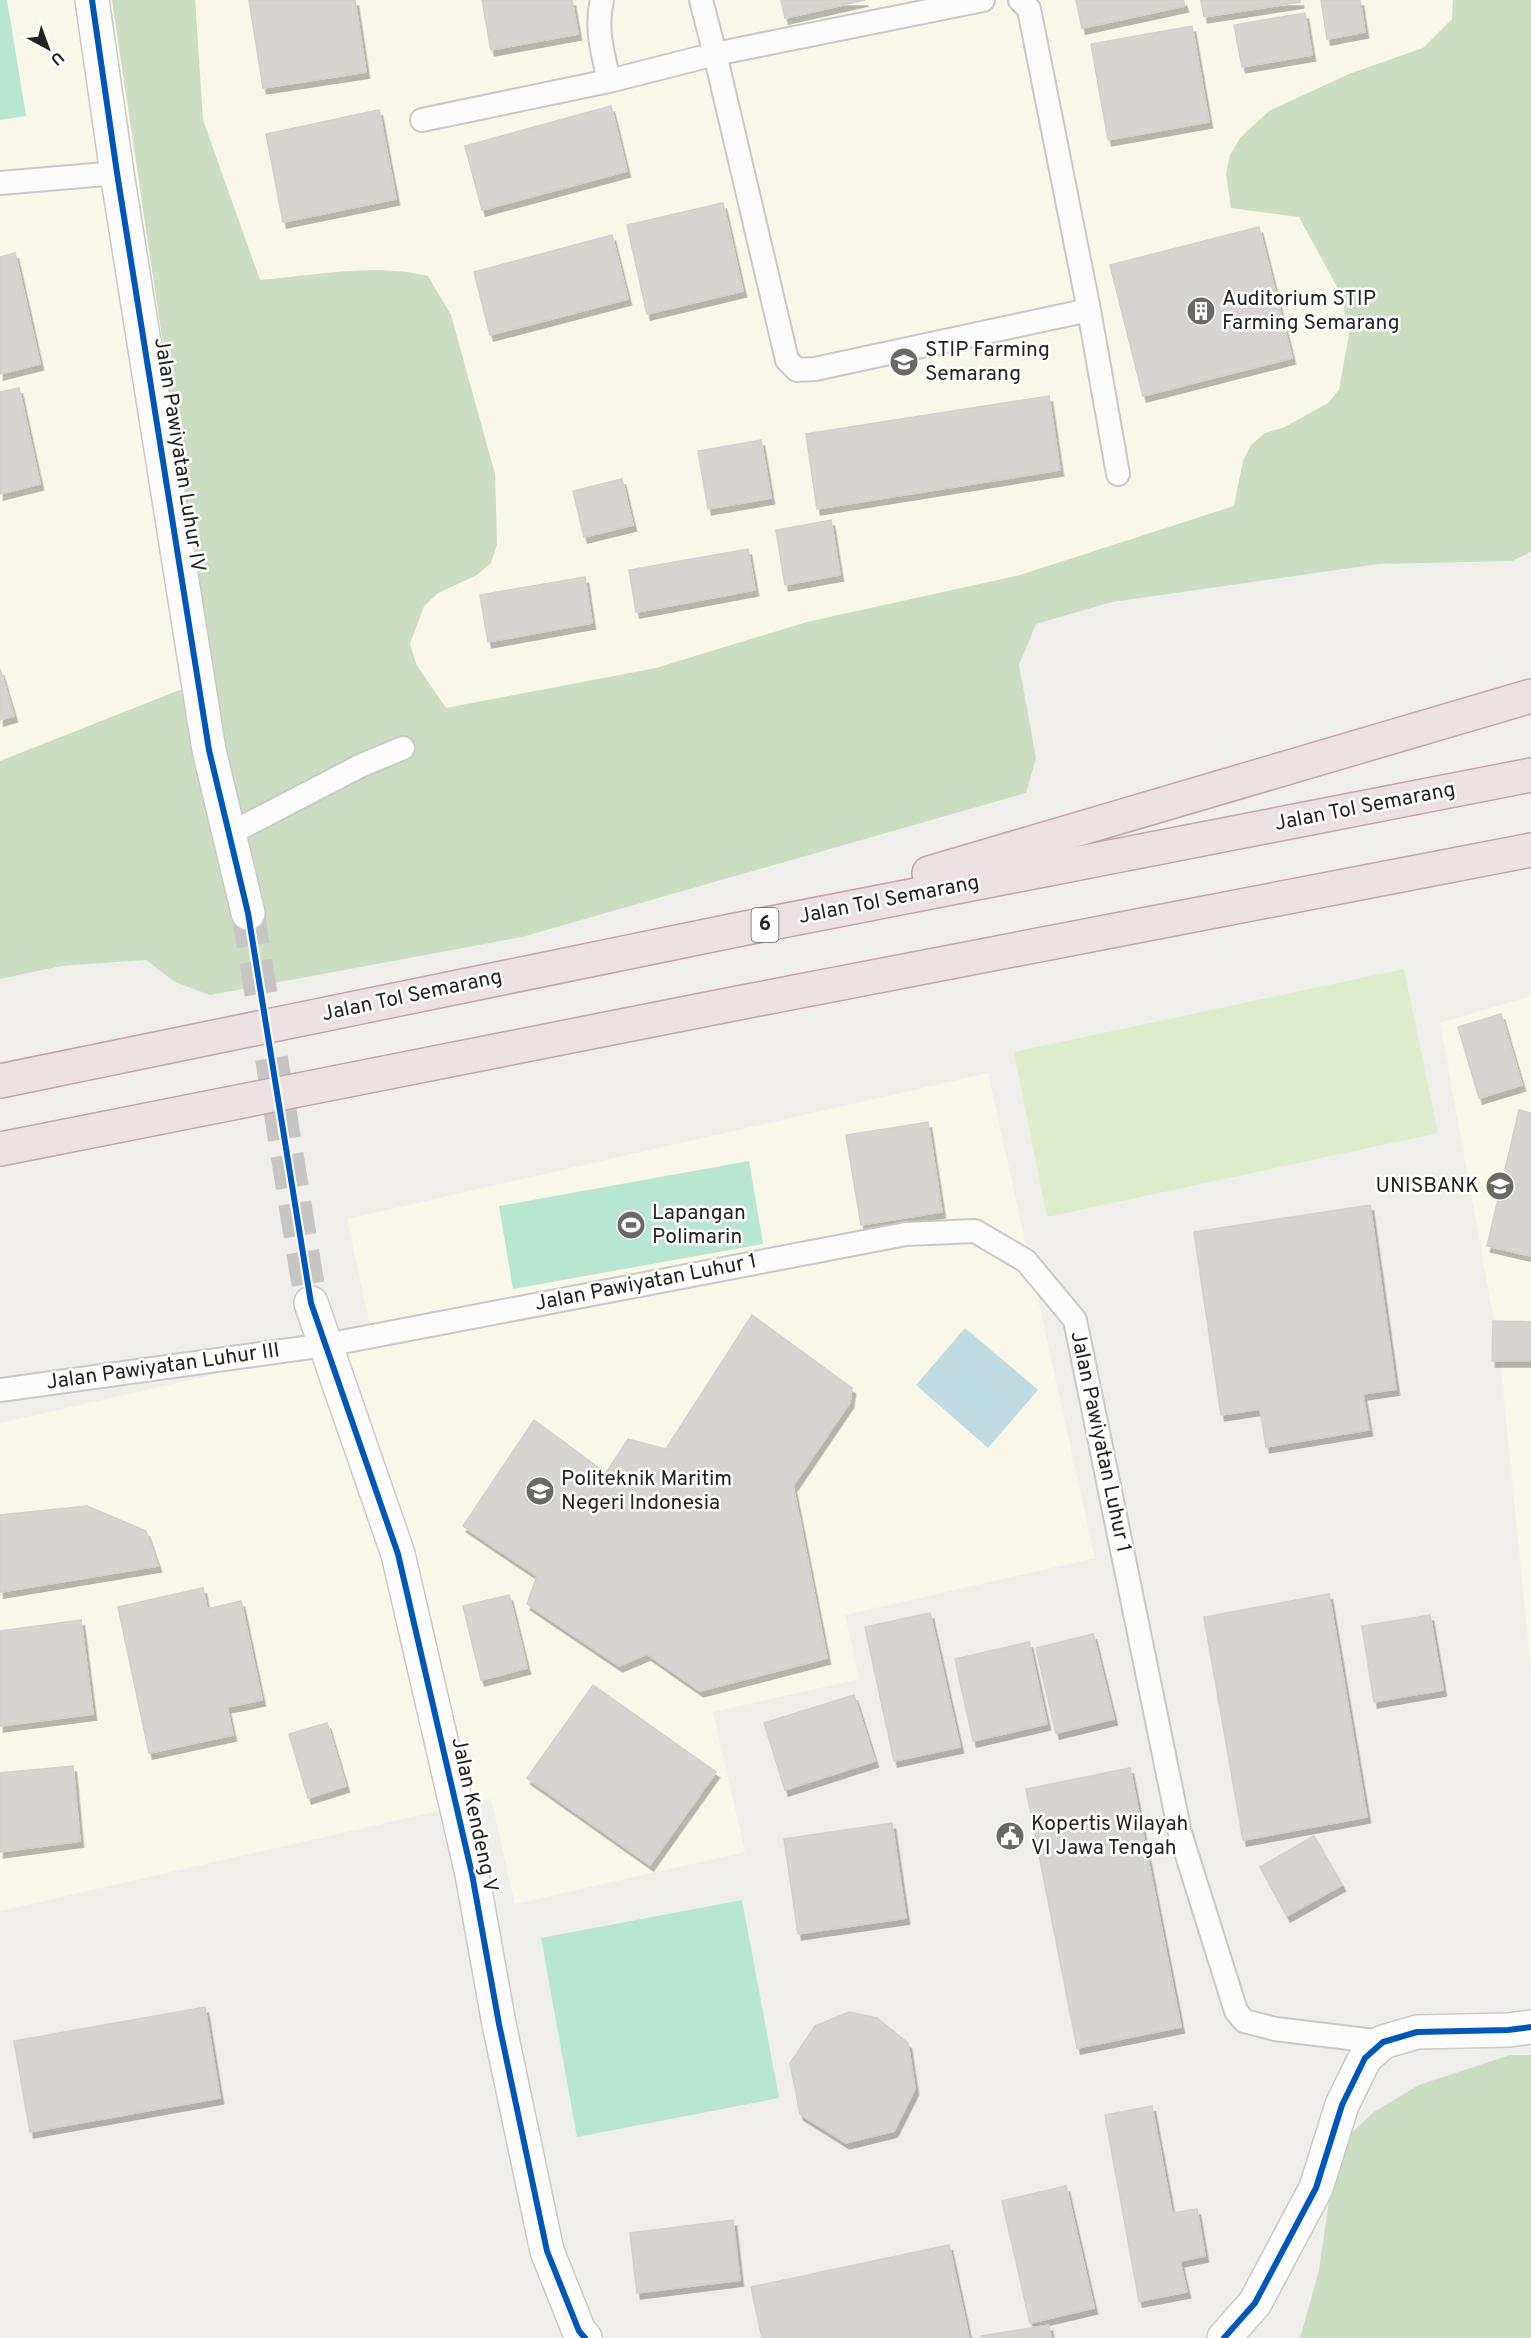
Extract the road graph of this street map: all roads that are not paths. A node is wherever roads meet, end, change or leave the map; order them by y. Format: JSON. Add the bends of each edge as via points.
{"nodes":[{"id":1,"x":92,"y":0,"type":"edge"},
{"id":2,"x":603,"y":0,"type":"edge"},
{"id":3,"x":701,"y":0,"type":"edge"},
{"id":4,"x":983,"y":0,"type":"edge"},
{"id":5,"x":1020,"y":0,"type":"edge"},
{"id":6,"x":716,"y":54,"type":"junction"},
{"id":7,"x":609,"y":81,"type":"junction"},
{"id":8,"x":422,"y":120,"type":"dead end"},
{"id":9,"x":117,"y":173,"type":"junction"},
{"id":10,"x":0,"y":183,"type":"edge"},
{"id":11,"x":1089,"y":310,"type":"junction"},
{"id":12,"x":1118,"y":474,"type":"dead end"},
{"id":13,"x":1531,"y":696,"type":"edge"},
{"id":14,"x":403,"y":748,"type":"dead end"},
{"id":15,"x":1531,"y":775,"type":"edge"},
{"id":16,"x":229,"y":834,"type":"junction"},
{"id":17,"x":1531,"y":850,"type":"edge"},
{"id":18,"x":248,"y":913,"type":"tunnel mouth"},
{"id":19,"x":731,"y":931,"type":"junction"},
{"id":20,"x":0,"y":1081,"type":"edge"},
{"id":21,"x":0,"y":1149,"type":"edge"},
{"id":22,"x":310,"y":1303,"type":"tunnel mouth"},
{"id":23,"x":326,"y":1345,"type":"junction"},
{"id":24,"x":0,"y":1390,"type":"edge"},
{"id":25,"x":1531,"y":2027,"type":"edge"},
{"id":26,"x":1383,"y":2042,"type":"junction"},
{"id":27,"x":581,"y":2336,"type":"edge"},
{"id":28,"x":1224,"y":2338,"type":"edge"}],
"edges":[{"from":1,"to":9,"type":"street","name":"Jalan Pawiyatan Luhur IV"},
{"from":2,"to":7,"type":"lane","via":[[598,33]]},
{"from":3,"to":6,"type":"lane"},
{"from":4,"to":6,"type":"lane"},
{"from":5,"to":11,"type":"lane","via":[[1029,9]]},
{"from":6,"to":7,"type":"lane"},
{"from":6,"to":11,"type":"lane","via":[[787,360],[797,370]]},
{"from":7,"to":8,"type":"lane"},
{"from":9,"to":10,"type":"lane"},
{"from":9,"to":16,"type":"street","name":"Jalan Pawiyatan Luhur IV","via":[[209,750]]},
{"from":11,"to":12,"type":"lane"},
{"from":13,"to":19,"type":"highway"},
{"from":14,"to":16,"type":"lane"},
{"from":15,"to":19,"type":"highway","name":"Jalan Tol Semarang","number":"6"},
{"from":16,"to":18,"type":"street","name":"Jalan Pawiyatan Luhur IV"},
{"from":17,"to":21,"type":"highway"},
{"from":19,"to":20,"type":"highway","name":"Jalan Tol Semarang","number":"6"},
{"from":22,"to":23,"type":"street","name":"Jalan Kendeng V"},
{"from":23,"to":24,"type":"lane","name":"Jalan Pawiyatan Luhur III"},
{"from":23,"to":26,"type":"lane","name":"Jalan Pawiyatan Luhur 1","via":[[906,1234],[975,1231],[1026,1261],[1075,1320],[1180,1833],[1236,2011],[1244,2021],[1275,2029]]},
{"from":23,"to":27,"type":"street","name":"Jalan Kendeng V","via":[[398,1554],[472,1874],[547,2251]]},
{"from":25,"to":26,"type":"street","via":[[1417,2032]]},
{"from":26,"to":28,"type":"street","via":[[1365,2058],[1342,2105],[1316,2188],[1256,2302]]}]}
